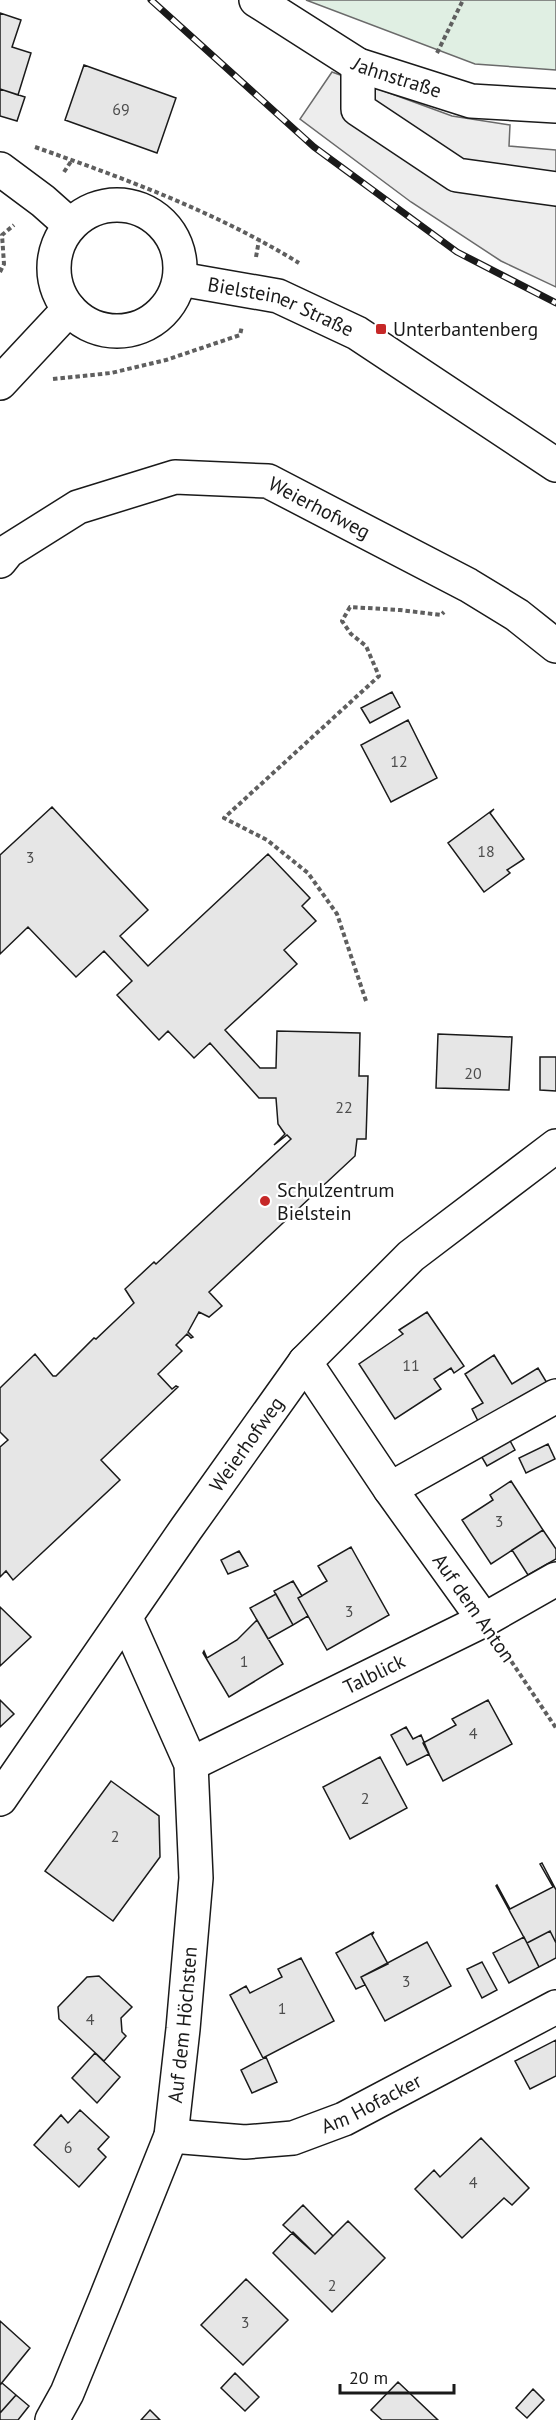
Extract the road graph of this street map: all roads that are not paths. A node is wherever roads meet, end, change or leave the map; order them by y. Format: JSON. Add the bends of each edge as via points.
{"nodes":[{"id":1,"x":256,"y":0,"type":"edge"},
{"id":2,"x":358,"y":65,"type":"junction"},
{"id":3,"x":556,"y":106,"type":"edge"},
{"id":4,"x":0,"y":169,"type":"edge"},
{"id":5,"x":556,"y":189,"type":"edge"},
{"id":6,"x":70,"y":225,"type":"junction"},
{"id":7,"x":180,"y":279,"type":"junction"},
{"id":8,"x":69,"y":309,"type":"junction"},
{"id":9,"x":0,"y":383,"type":"edge"},
{"id":10,"x":556,"y":465,"type":"edge"},
{"id":11,"x":0,"y":561,"type":"edge"},
{"id":12,"x":556,"y":646,"type":"edge"},
{"id":13,"x":556,"y":1146,"type":"edge"},
{"id":14,"x":305,"y":1362,"type":"junction"},
{"id":15,"x":556,"y":1396,"type":"edge"},
{"id":16,"x":390,"y":1489,"type":"junction"},
{"id":17,"x":556,"y":1579,"type":"edge"},
{"id":18,"x":126,"y":1618,"type":"junction"},
{"id":19,"x":484,"y":1620,"type":"junction"},
{"id":20,"x":190,"y":1764,"type":"junction"},
{"id":21,"x":0,"y":1800,"type":"edge"},
{"id":22,"x":556,"y":2007,"type":"edge"},
{"id":23,"x":171,"y":2136,"type":"junction"},
{"id":24,"x":52,"y":2420,"type":"edge"}],
"edges":[{"from":1,"to":2,"type":"street","name":"Jahnstraße"},
{"from":2,"to":3,"type":"street","name":"Jahnstraße","via":[[471,101]]},
{"from":2,"to":5,"type":"street","via":[[358,109],[457,175]]},
{"from":4,"to":6,"type":"street"},
{"from":6,"to":7,"type":"street","via":[[102,207],[123,205],[143,210],[173,238],[180,258]]},
{"from":6,"to":8,"type":"street","via":[[58,244],[54,261],[59,295]]},
{"from":7,"to":8,"type":"street","via":[[161,315],[144,326],[104,330],[84,323]]},
{"from":7,"to":10,"type":"street","name":"Bielsteiner Straße","via":[[278,296],[357,333]]},
{"from":8,"to":9,"type":"street"},
{"from":11,"to":12,"type":"street","name":"Weierhofweg","via":[[8,551],[78,507],[175,477],[268,481],[468,585],[517,615]]},
{"from":13,"to":14,"type":"street","name":"Weierhofweg","via":[[411,1256]]},
{"from":14,"to":16,"type":"street","name":"Auf dem Anton"},
{"from":14,"to":18,"type":"street","name":"Weierhofweg"},
{"from":15,"to":16,"type":"street"},
{"from":16,"to":19,"type":"street","name":"Auf dem Anton"},
{"from":17,"to":19,"type":"street","name":"Talblick"},
{"from":18,"to":20,"type":"street","name":"Auf dem Höchsten"},
{"from":18,"to":21,"type":"street","name":"Weierhofweg"},
{"from":19,"to":20,"type":"street","name":"Talblick"},
{"from":20,"to":23,"type":"street","name":"Auf dem Höchsten","via":[[196,1878]]},
{"from":22,"to":23,"type":"street","name":"Am Hofacker","via":[[345,2119],[294,2138],[245,2142]]},
{"from":23,"to":24,"type":"street","name":"Auf dem Höchsten"}]}
